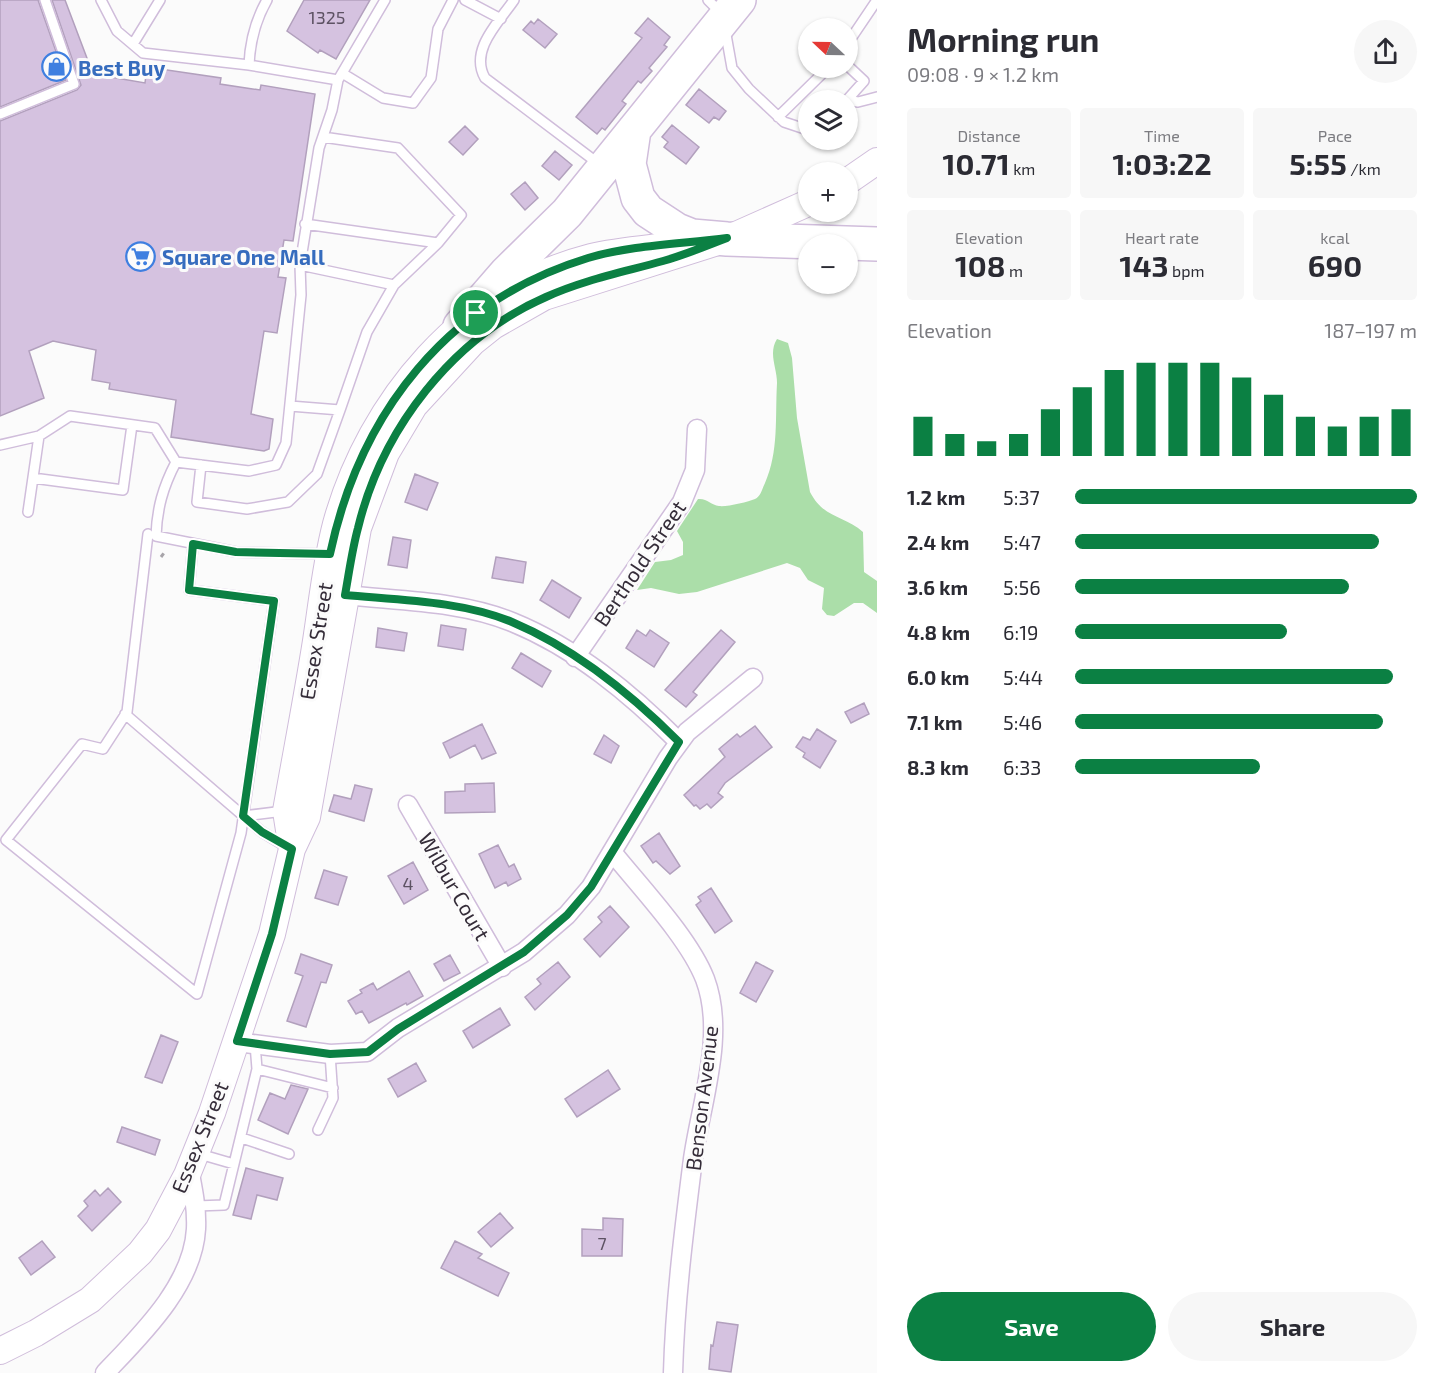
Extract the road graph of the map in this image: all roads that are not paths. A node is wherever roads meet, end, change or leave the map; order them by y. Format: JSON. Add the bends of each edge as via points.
{"nodes":[{"id":1,"x":45,"y":0,"type":"edge"},
{"id":2,"x":101,"y":0,"type":"edge"},
{"id":3,"x":149,"y":0,"type":"edge"},
{"id":4,"x":160,"y":0,"type":"edge"},
{"id":5,"x":267,"y":0,"type":"edge"},
{"id":6,"x":385,"y":0,"type":"edge"},
{"id":7,"x":453,"y":0,"type":"edge"},
{"id":8,"x":465,"y":0,"type":"edge"},
{"id":9,"x":514,"y":0,"type":"edge"},
{"id":10,"x":877,"y":0,"type":"edge"},
{"id":11,"x":724,"y":6,"type":"edge"},
{"id":12,"x":153,"y":11,"type":"junction"},
{"id":13,"x":501,"y":19,"type":"junction"},
{"id":14,"x":858,"y":28,"type":"edge"},
{"id":15,"x":133,"y":44,"type":"junction"},
{"id":16,"x":249,"y":65,"type":"junction"},
{"id":17,"x":858,"y":75,"type":"edge"},
{"id":18,"x":340,"y":76,"type":"junction"},
{"id":19,"x":818,"y":78,"type":"edge"},
{"id":20,"x":856,"y":90,"type":"edge"},
{"id":21,"x":877,"y":97,"type":"edge"},
{"id":22,"x":858,"y":102,"type":"edge"},
{"id":23,"x":0,"y":114,"type":"edge"},
{"id":24,"x":778,"y":117,"type":"junction"},
{"id":25,"x":798,"y":127,"type":"edge"},
{"id":26,"x":634,"y":130,"type":"junction"},
{"id":27,"x":323,"y":137,"type":"junction"},
{"id":28,"x":877,"y":161,"type":"edge"},
{"id":29,"x":604,"y":167,"type":"junction"},
{"id":30,"x":858,"y":174,"type":"edge"},
{"id":31,"x":798,"y":207,"type":"edge"},
{"id":32,"x":305,"y":224,"type":"junction"},
{"id":33,"x":727,"y":238,"type":"junction"},
{"id":34,"x":438,"y":243,"type":"junction"},
{"id":35,"x":877,"y":244,"type":"edge"},
{"id":36,"x":300,"y":265,"type":"junction"},
{"id":37,"x":394,"y":285,"type":"junction"},
{"id":38,"x":460,"y":326,"type":"junction"},
{"id":39,"x":290,"y":405,"type":"junction"},
{"id":40,"x":340,"y":410,"type":"junction"},
{"id":41,"x":132,"y":425,"type":"junction"},
{"id":42,"x":697,"y":429,"type":"dead end"},
{"id":43,"x":39,"y":436,"type":"junction"},
{"id":44,"x":0,"y":445,"type":"edge"},
{"id":45,"x":176,"y":462,"type":"junction"},
{"id":46,"x":201,"y":465,"type":"junction"},
{"id":47,"x":33,"y":478,"type":"junction"},
{"id":48,"x":28,"y":512,"type":"dead end"},
{"id":49,"x":148,"y":534,"type":"dead end"},
{"id":50,"x":193,"y":544,"type":"junction"},
{"id":51,"x":341,"y":554,"type":"junction"},
{"id":52,"x":345,"y":595,"type":"junction"},
{"id":53,"x":575,"y":657,"type":"junction"},
{"id":54,"x":753,"y":678,"type":"dead end"},
{"id":55,"x":125,"y":714,"type":"junction"},
{"id":56,"x":679,"y":742,"type":"junction"},
{"id":57,"x":408,"y":805,"type":"dead end"},
{"id":58,"x":286,"y":811,"type":"junction"},
{"id":59,"x":243,"y":816,"type":"junction"},
{"id":60,"x":292,"y":849,"type":"junction"},
{"id":61,"x":613,"y":854,"type":"junction"},
{"id":62,"x":502,"y":967,"type":"junction"},
{"id":63,"x":246,"y":1043,"type":"junction"},
{"id":64,"x":330,"y":1054,"type":"junction"},
{"id":65,"x":257,"y":1069,"type":"junction"},
{"id":66,"x":333,"y":1088,"type":"junction"},
{"id":67,"x":318,"y":1130,"type":"dead end"},
{"id":68,"x":242,"y":1138,"type":"junction"},
{"id":69,"x":289,"y":1154,"type":"dead end"},
{"id":70,"x":192,"y":1161,"type":"junction"},
{"id":71,"x":234,"y":1164,"type":"junction"},
{"id":72,"x":196,"y":1206,"type":"junction"},
{"id":73,"x":0,"y":1352,"type":"edge"},
{"id":74,"x":105,"y":1373,"type":"edge"},
{"id":75,"x":673,"y":1373,"type":"edge"}],
"edges":[{"from":1,"to":23,"type":"lane","via":[[74,84]]},
{"from":2,"to":15,"type":"lane","via":[[117,31]]},
{"from":3,"to":12,"type":"lane"},
{"from":4,"to":12,"type":"lane"},
{"from":5,"to":16,"type":"lane","via":[[256,20]]},
{"from":6,"to":18,"type":"lane"},
{"from":7,"to":18,"type":"lane","via":[[438,29],[431,78],[413,103],[383,98]]},
{"from":8,"to":13,"type":"lane"},
{"from":9,"to":13,"type":"lane"},
{"from":10,"to":14,"type":"lane"},
{"from":11,"to":24,"type":"lane","via":[[732,68]]},
{"from":11,"to":26,"type":"highway"},
{"from":12,"to":15,"type":"lane"},
{"from":13,"to":29,"type":"lane","via":[[479,56],[479,68],[485,78]]},
{"from":15,"to":16,"type":"lane","via":[[143,53]]},
{"from":16,"to":18,"type":"lane"},
{"from":17,"to":20,"type":"lane","via":[[864,81]]},
{"from":18,"to":27,"type":"lane"},
{"from":19,"to":24,"type":"lane"},
{"from":21,"to":22,"type":"lane"},
{"from":24,"to":25,"type":"lane"},
{"from":26,"to":29,"type":"highway"},
{"from":26,"to":33,"type":"highway","via":[[629,164],[632,183],[648,211],[692,236]]},
{"from":27,"to":32,"type":"lane"},
{"from":27,"to":34,"type":"lane","via":[[398,148],[461,215]]},
{"from":28,"to":30,"type":"main road"},
{"from":29,"to":38,"type":"highway","via":[[567,213],[506,273]]},
{"from":31,"to":33,"type":"main road","name":"Essex Street"},
{"from":32,"to":34,"type":"lane"},
{"from":32,"to":36,"type":"lane"},
{"from":33,"to":35,"type":"highway"},
{"from":33,"to":38,"type":"main road","name":"Essex Street","via":[[589,258],[507,293]]},
{"from":33,"to":51,"type":"main road","name":"Essex Street","via":[[544,297],[473,342],[435,381],[399,428]]},
{"from":34,"to":37,"type":"lane"},
{"from":36,"to":37,"type":"lane"},
{"from":36,"to":39,"type":"lane","via":[[301,295]]},
{"from":37,"to":40,"type":"lane","via":[[367,332]]},
{"from":38,"to":51,"type":"main road","name":"Essex Street","via":[[413,374],[374,429],[347,492]]},
{"from":39,"to":40,"type":"lane"},
{"from":39,"to":46,"type":"lane","via":[[286,443],[276,465],[249,471]]},
{"from":40,"to":46,"type":"lane","via":[[317,474],[288,502],[247,509],[197,502]]},
{"from":41,"to":43,"type":"lane","via":[[70,416]]},
{"from":41,"to":45,"type":"lane","via":[[155,428]]},
{"from":41,"to":47,"type":"lane","via":[[123,490]]},
{"from":42,"to":53,"type":"street","name":"Berthold Street","via":[[695,470],[682,501]]},
{"from":43,"to":44,"type":"lane"},
{"from":43,"to":47,"type":"lane"},
{"from":45,"to":46,"type":"lane"},
{"from":45,"to":50,"type":"lane","via":[[163,486],[156,536]]},
{"from":47,"to":48,"type":"lane"},
{"from":49,"to":55,"type":"lane"},
{"from":50,"to":51,"type":"lane","via":[[236,552]]},
{"from":50,"to":59,"type":"lane","via":[[189,590],[274,601]]},
{"from":51,"to":52,"type":"main road","name":"Essex Street"},
{"from":51,"to":58,"type":"main road","name":"Essex Street"},
{"from":52,"to":53,"type":"street","via":[[487,615],[511,622]]},
{"from":52,"to":60,"type":"main road","name":"Essex Street","via":[[307,817]]},
{"from":53,"to":56,"type":"street","via":[[628,694]]},
{"from":54,"to":56,"type":"street"},
{"from":55,"to":59,"type":"lane"},
{"from":55,"to":59,"type":"lane","via":[[103,748],[82,744],[6,840],[196,994]]},
{"from":56,"to":61,"type":"street"},
{"from":57,"to":62,"type":"street","name":"Wilbur Court"},
{"from":58,"to":59,"type":"lane"},
{"from":58,"to":60,"type":"main road","name":"Essex Street"},
{"from":59,"to":60,"type":"lane"},
{"from":60,"to":63,"type":"main road","name":"Essex Street"},
{"from":61,"to":62,"type":"street","via":[[567,915]]},
{"from":61,"to":75,"type":"street","name":"Benson Avenue","via":[[692,956],[704,977],[711,1004],[710,1061],[679,1281]]},
{"from":62,"to":64,"type":"street","via":[[413,1019],[368,1052]]},
{"from":63,"to":64,"type":"street"},
{"from":63,"to":65,"type":"lane"},
{"from":63,"to":70,"type":"main road","name":"Essex Street"},
{"from":64,"to":66,"type":"lane"},
{"from":65,"to":66,"type":"lane"},
{"from":65,"to":68,"type":"lane"},
{"from":66,"to":67,"type":"lane","via":[[333,1098]]},
{"from":68,"to":69,"type":"lane"},
{"from":68,"to":71,"type":"lane"},
{"from":70,"to":71,"type":"lane"},
{"from":70,"to":72,"type":"street"},
{"from":70,"to":73,"type":"main road","name":"Essex Street","via":[[158,1230],[114,1280],[66,1316]]},
{"from":71,"to":72,"type":"lane","via":[[224,1205]]},
{"from":72,"to":74,"type":"street","via":[[196,1232],[186,1269],[159,1311]]}]}
